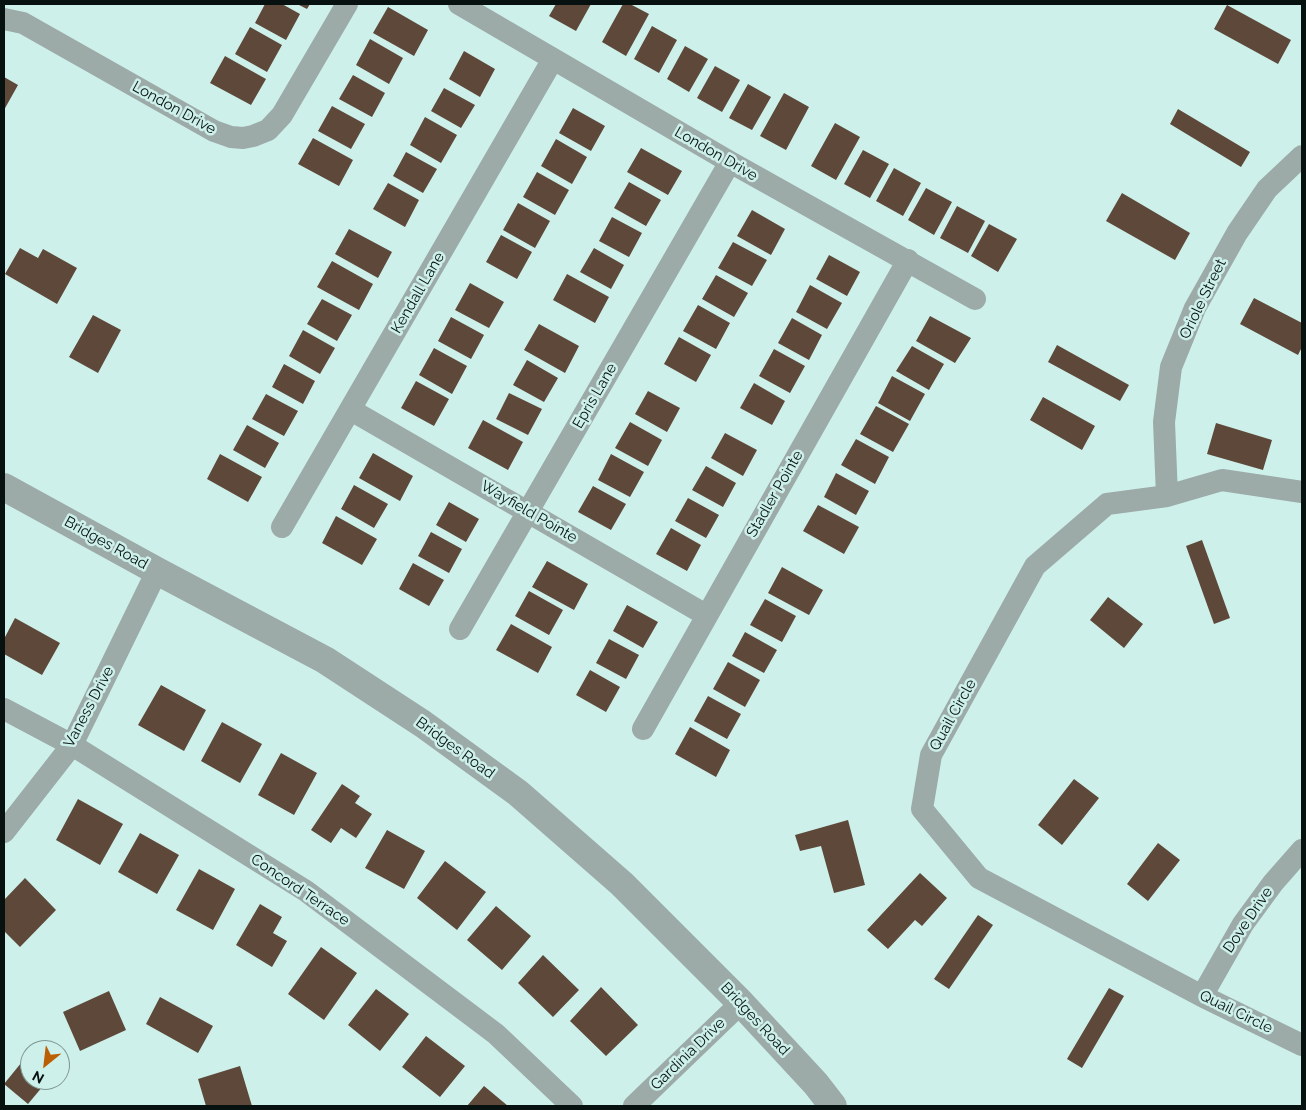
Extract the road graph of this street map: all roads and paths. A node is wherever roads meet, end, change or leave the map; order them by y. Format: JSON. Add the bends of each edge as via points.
{"nodes":[{"id":1,"x":348,"y":4,"type":"edge"},
{"id":2,"x":459,"y":4,"type":"edge"},
{"id":3,"x":4,"y":19,"type":"edge"},
{"id":4,"x":553,"y":59,"type":"junction"},
{"id":5,"x":1302,"y":156,"type":"edge"},
{"id":6,"x":730,"y":162,"type":"junction"},
{"id":7,"x":908,"y":260,"type":"junction"},
{"id":8,"x":975,"y":299,"type":"dead end"},
{"id":9,"x":351,"y":410,"type":"junction"},
{"id":10,"x":4,"y":487,"type":"edge"},
{"id":11,"x":1302,"y":492,"type":"edge"},
{"id":12,"x":1167,"y":496,"type":"junction"},
{"id":13,"x":529,"y":512,"type":"junction"},
{"id":14,"x":282,"y":527,"type":"dead end"},
{"id":15,"x":157,"y":571,"type":"junction"},
{"id":16,"x":706,"y":615,"type":"junction"},
{"id":17,"x":460,"y":629,"type":"dead end"},
{"id":18,"x":4,"y":709,"type":"edge"},
{"id":19,"x":643,"y":729,"type":"dead end"},
{"id":20,"x":72,"y":745,"type":"junction"},
{"id":21,"x":4,"y":832,"type":"edge"},
{"id":22,"x":1302,"y":850,"type":"edge"},
{"id":23,"x":1202,"y":996,"type":"junction"},
{"id":24,"x":742,"y":1003,"type":"junction"},
{"id":25,"x":1302,"y":1045,"type":"edge"},
{"id":26,"x":572,"y":1106,"type":"edge"},
{"id":27,"x":634,"y":1106,"type":"edge"},
{"id":28,"x":833,"y":1106,"type":"edge"}],
"edges":[{"from":1,"to":3,"type":"street","name":"London Drive","via":[[278,121],[263,132],[242,138],[214,131],[23,23]]},
{"from":2,"to":4,"type":"street","name":"London Drive"},
{"from":4,"to":6,"type":"street","name":"London Drive"},
{"from":4,"to":9,"type":"street","name":"Kendall Lane"},
{"from":5,"to":12,"type":"street","name":"Oriole Street","via":[[1267,189],[1237,233],[1195,308],[1172,367],[1164,422]]},
{"from":6,"to":7,"type":"street","name":"London Drive"},
{"from":6,"to":13,"type":"street","name":"Epris Lane"},
{"from":7,"to":8,"type":"street","name":"London Drive"},
{"from":7,"to":16,"type":"street","name":"Stadler Pointe"},
{"from":9,"to":13,"type":"street","name":"Wayfield Pointe"},
{"from":9,"to":14,"type":"street","name":"Kendall Lane"},
{"from":10,"to":15,"type":"street","name":"Bridges Road"},
{"from":11,"to":12,"type":"street","name":"Quail Circle","via":[[1222,480]]},
{"from":12,"to":23,"type":"street","name":"Quail Circle","via":[[1108,504],[1035,566],[931,755],[922,809],[979,878]]},
{"from":13,"to":16,"type":"street","name":"Wayfield Pointe"},
{"from":13,"to":17,"type":"street","name":"Epris Lane"},
{"from":15,"to":20,"type":"street","name":"Vaness Drive"},
{"from":15,"to":24,"type":"street","name":"Bridges Road","via":[[325,660],[423,724],[518,793],[622,884]]},
{"from":16,"to":19,"type":"street","name":"Stadler Pointe"},
{"from":18,"to":20,"type":"street","name":"Concord Terrace"},
{"from":20,"to":21,"type":"street","name":"Vaness Drive"},
{"from":20,"to":26,"type":"street","name":"Concord Terrace","via":[[306,891],[496,1034]]},
{"from":22,"to":23,"type":"street","name":"Dove Drive","via":[[1243,924]]},
{"from":23,"to":25,"type":"street","name":"Quail Circle"},
{"from":24,"to":27,"type":"street","name":"Gardinia Drive"},
{"from":24,"to":28,"type":"street","name":"Bridges Road"}]}
